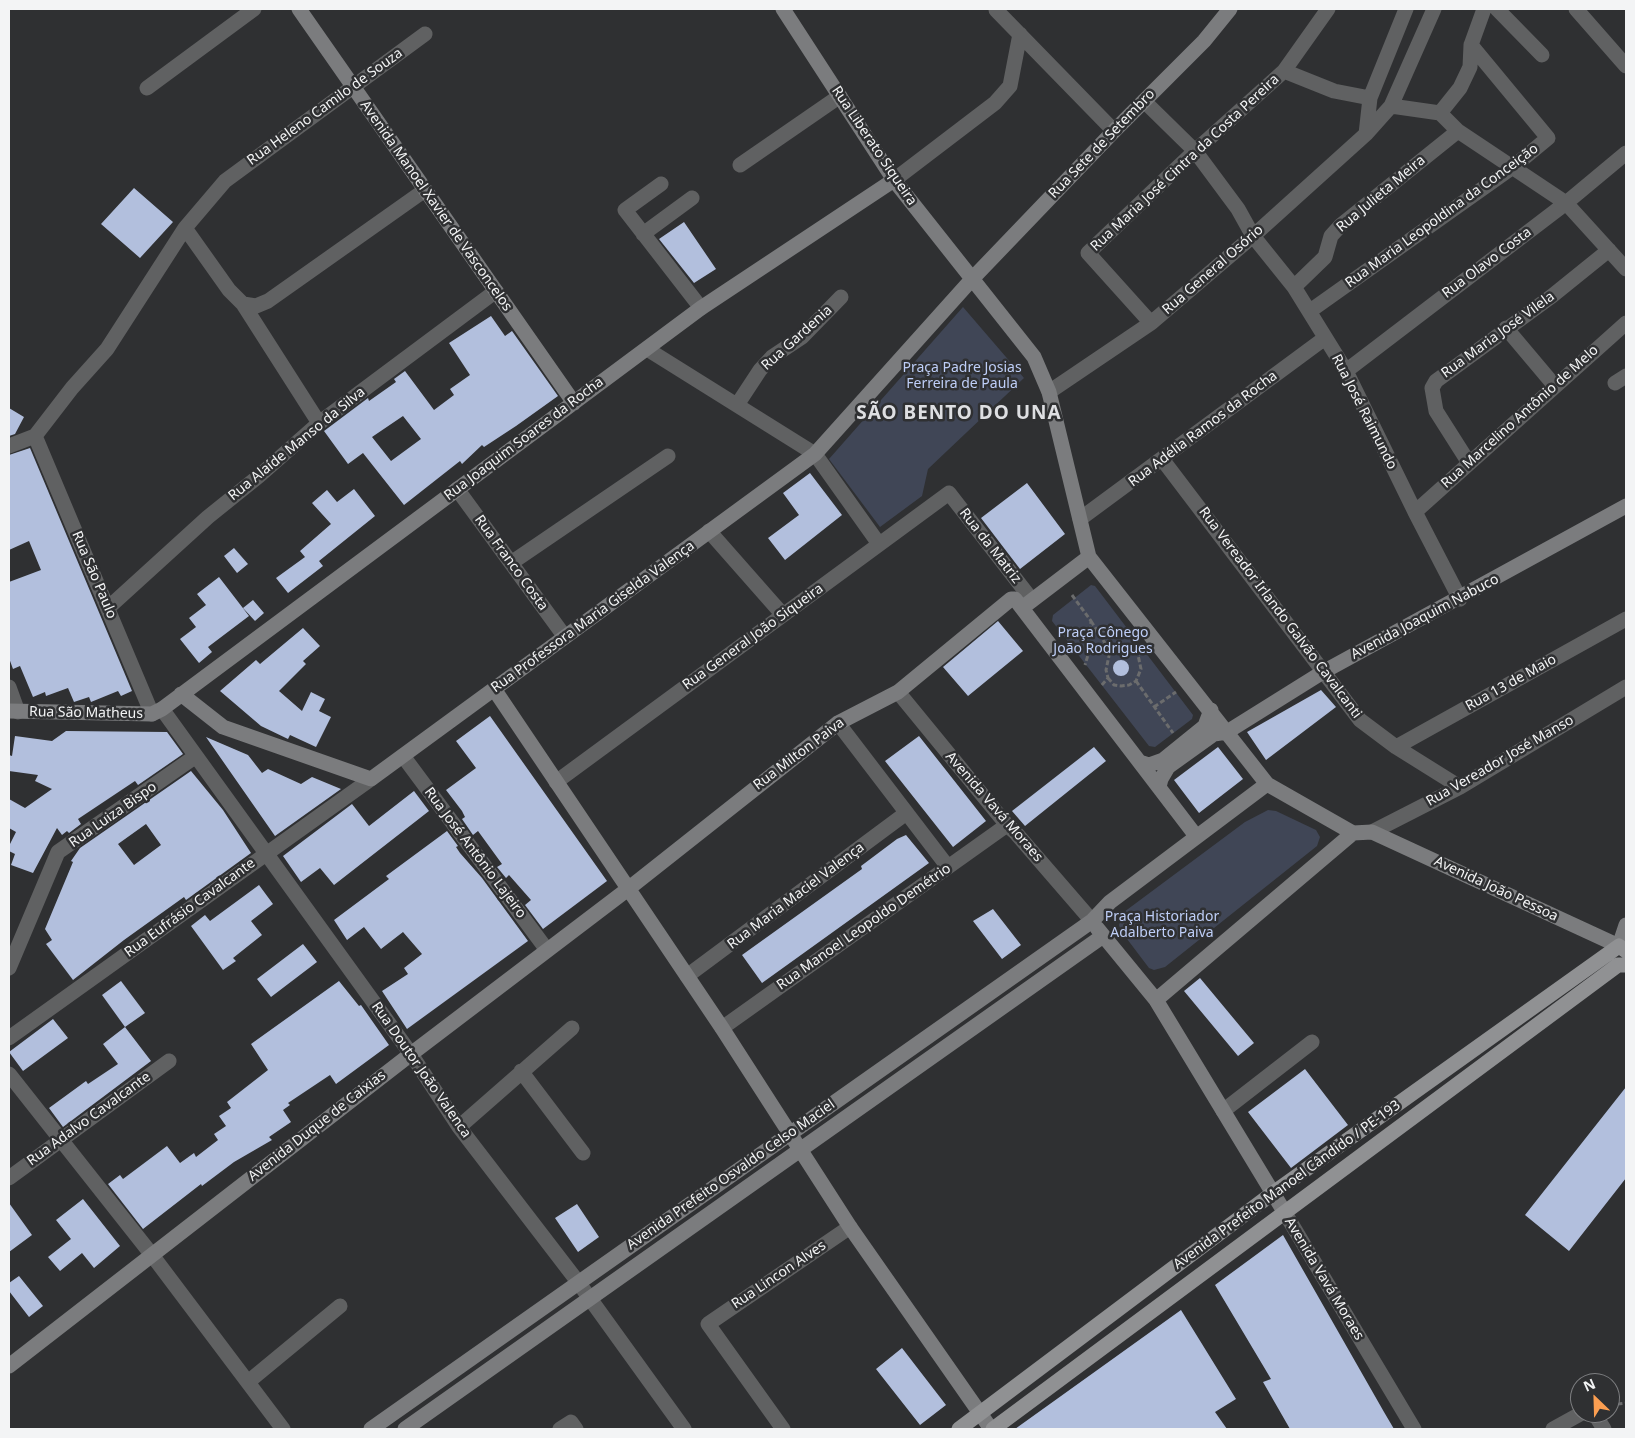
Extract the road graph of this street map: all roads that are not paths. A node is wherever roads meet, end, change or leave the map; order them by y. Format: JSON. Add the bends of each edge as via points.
{"nodes":[{"id":1,"x":254,"y":9,"type":"edge"},
{"id":2,"x":299,"y":9,"type":"edge"},
{"id":3,"x":783,"y":9,"type":"edge"},
{"id":4,"x":1230,"y":9,"type":"edge"},
{"id":5,"x":1328,"y":9,"type":"edge"},
{"id":6,"x":1406,"y":9,"type":"edge"},
{"id":7,"x":1434,"y":9,"type":"edge"},
{"id":8,"x":1484,"y":9,"type":"edge"},
{"id":9,"x":1497,"y":9,"type":"edge"},
{"id":10,"x":1576,"y":9,"type":"edge"},
{"id":11,"x":996,"y":10,"type":"dead end"},
{"id":12,"x":425,"y":34,"type":"dead end"},
{"id":13,"x":1020,"y":34,"type":"junction"},
{"id":14,"x":1470,"y":46,"type":"junction"},
{"id":15,"x":1542,"y":54,"type":"dead end"},
{"id":16,"x":1626,"y":66,"type":"edge"},
{"id":17,"x":1284,"y":71,"type":"junction"},
{"id":18,"x":353,"y":86,"type":"junction"},
{"id":19,"x":147,"y":88,"type":"dead end"},
{"id":20,"x":840,"y":96,"type":"junction"},
{"id":21,"x":1370,"y":98,"type":"junction"},
{"id":22,"x":1144,"y":101,"type":"junction"},
{"id":23,"x":1391,"y":106,"type":"junction"},
{"id":24,"x":1440,"y":113,"type":"junction"},
{"id":25,"x":1458,"y":130,"type":"junction"},
{"id":26,"x":1114,"y":131,"type":"junction"},
{"id":27,"x":1366,"y":134,"type":"junction"},
{"id":28,"x":1195,"y":151,"type":"junction"},
{"id":29,"x":1626,"y":153,"type":"edge"},
{"id":30,"x":740,"y":165,"type":"dead end"},
{"id":31,"x":1513,"y":167,"type":"junction"},
{"id":32,"x":894,"y":180,"type":"junction"},
{"id":33,"x":661,"y":184,"type":"dead end"},
{"id":34,"x":425,"y":190,"type":"junction"},
{"id":35,"x":692,"y":198,"type":"dead end"},
{"id":36,"x":1566,"y":203,"type":"junction"},
{"id":37,"x":185,"y":228,"type":"junction"},
{"id":38,"x":643,"y":234,"type":"junction"},
{"id":39,"x":1253,"y":236,"type":"junction"},
{"id":40,"x":1609,"y":250,"type":"junction"},
{"id":41,"x":1626,"y":269,"type":"edge"},
{"id":42,"x":973,"y":278,"type":"junction"},
{"id":43,"x":1294,"y":287,"type":"junction"},
{"id":44,"x":496,"y":291,"type":"junction"},
{"id":45,"x":841,"y":297,"type":"dead end"},
{"id":46,"x":242,"y":304,"type":"junction"},
{"id":47,"x":701,"y":308,"type":"junction"},
{"id":48,"x":1310,"y":311,"type":"junction"},
{"id":49,"x":1151,"y":323,"type":"junction"},
{"id":50,"x":1626,"y":323,"type":"edge"},
{"id":51,"x":1506,"y":328,"type":"junction"},
{"id":52,"x":1325,"y":338,"type":"junction"},
{"id":53,"x":647,"y":349,"type":"junction"},
{"id":54,"x":1346,"y":371,"type":"junction"},
{"id":55,"x":1554,"y":385,"type":"junction"},
{"id":56,"x":1048,"y":392,"type":"junction"},
{"id":57,"x":574,"y":403,"type":"junction"},
{"id":58,"x":737,"y":405,"type":"junction"},
{"id":59,"x":319,"y":423,"type":"junction"},
{"id":60,"x":35,"y":436,"type":"junction"},
{"id":61,"x":9,"y":446,"type":"edge"},
{"id":62,"x":815,"y":454,"type":"junction"},
{"id":63,"x":668,"y":456,"type":"dead end"},
{"id":64,"x":1162,"y":460,"type":"junction"},
{"id":65,"x":1469,"y":463,"type":"junction"},
{"id":66,"x":457,"y":489,"type":"junction"},
{"id":67,"x":949,"y":493,"type":"joint"},
{"id":68,"x":1626,"y":506,"type":"edge"},
{"id":69,"x":1414,"y":512,"type":"junction"},
{"id":70,"x":1080,"y":519,"type":"junction"},
{"id":71,"x":710,"y":531,"type":"junction"},
{"id":72,"x":879,"y":544,"type":"junction"},
{"id":73,"x":1089,"y":557,"type":"junction"},
{"id":74,"x":511,"y":563,"type":"junction"},
{"id":75,"x":1460,"y":599,"type":"junction"},
{"id":76,"x":1027,"y":604,"type":"junction"},
{"id":77,"x":108,"y":608,"type":"junction"},
{"id":78,"x":783,"y":615,"type":"junction"},
{"id":79,"x":1626,"y":619,"type":"edge"},
{"id":80,"x":565,"y":637,"type":"junction"},
{"id":81,"x":1322,"y":672,"type":"junction"},
{"id":82,"x":9,"y":687,"type":"edge"},
{"id":83,"x":1626,"y":687,"type":"edge"},
{"id":84,"x":494,"y":689,"type":"junction"},
{"id":85,"x":898,"y":692,"type":"junction"},
{"id":86,"x":181,"y":694,"type":"junction"},
{"id":87,"x":1211,"y":710,"type":"junction"},
{"id":88,"x":157,"y":711,"type":"junction"},
{"id":89,"x":13,"y":712,"type":"edge"},
{"id":90,"x":838,"y":723,"type":"junction"},
{"id":91,"x":1227,"y":732,"type":"junction"},
{"id":92,"x":1396,"y":746,"type":"junction"},
{"id":93,"x":196,"y":756,"type":"junction"},
{"id":94,"x":402,"y":756,"type":"junction"},
{"id":95,"x":1140,"y":762,"type":"junction"},
{"id":96,"x":371,"y":779,"type":"junction"},
{"id":97,"x":556,"y":782,"type":"junction"},
{"id":98,"x":1267,"y":784,"type":"junction"},
{"id":99,"x":1159,"y":787,"type":"junction"},
{"id":100,"x":1460,"y":787,"type":"junction"},
{"id":101,"x":905,"y":814,"type":"junction"},
{"id":102,"x":1007,"y":825,"type":"junction"},
{"id":103,"x":1372,"y":832,"type":"junction"},
{"id":104,"x":1352,"y":833,"type":"junction"},
{"id":105,"x":1196,"y":836,"type":"junction"},
{"id":106,"x":267,"y":853,"type":"junction"},
{"id":107,"x":948,"y":867,"type":"junction"},
{"id":108,"x":628,"y":889,"type":"junction"},
{"id":109,"x":1092,"y":921,"type":"junction"},
{"id":110,"x":1626,"y":925,"type":"edge"},
{"id":111,"x":1103,"y":936,"type":"junction"},
{"id":112,"x":1623,"y":949,"type":"edge"},
{"id":113,"x":547,"y":950,"type":"junction"},
{"id":114,"x":1626,"y":965,"type":"edge"},
{"id":115,"x":9,"y":968,"type":"edge"},
{"id":116,"x":686,"y":976,"type":"junction"},
{"id":117,"x":1156,"y":1000,"type":"junction"},
{"id":118,"x":572,"y":1028,"type":"dead end"},
{"id":119,"x":722,"y":1028,"type":"junction"},
{"id":120,"x":9,"y":1038,"type":"edge"},
{"id":121,"x":1312,"y":1042,"type":"dead end"},
{"id":122,"x":411,"y":1054,"type":"junction"},
{"id":123,"x":169,"y":1061,"type":"dead end"},
{"id":124,"x":521,"y":1071,"type":"junction"},
{"id":125,"x":9,"y":1074,"type":"edge"},
{"id":126,"x":1223,"y":1111,"type":"junction"},
{"id":127,"x":459,"y":1127,"type":"junction"},
{"id":128,"x":790,"y":1133,"type":"junction"},
{"id":129,"x":61,"y":1140,"type":"junction"},
{"id":130,"x":800,"y":1148,"type":"junction"},
{"id":131,"x":583,"y":1153,"type":"dead end"},
{"id":132,"x":9,"y":1178,"type":"edge"},
{"id":133,"x":1273,"y":1193,"type":"junction"},
{"id":134,"x":1285,"y":1213,"type":"junction"},
{"id":135,"x":850,"y":1227,"type":"junction"},
{"id":136,"x":152,"y":1255,"type":"junction"},
{"id":137,"x":578,"y":1282,"type":"junction"},
{"id":138,"x":589,"y":1298,"type":"junction"},
{"id":139,"x":340,"y":1306,"type":"dead end"},
{"id":140,"x":9,"y":1366,"type":"edge"},
{"id":141,"x":248,"y":1382,"type":"junction"},
{"id":142,"x":981,"y":1414,"type":"junction"},
{"id":143,"x":1570,"y":1420,"type":"edge"},
{"id":144,"x":282,"y":1429,"type":"edge"},
{"id":145,"x":371,"y":1429,"type":"edge"},
{"id":146,"x":404,"y":1429,"type":"edge"},
{"id":147,"x":560,"y":1429,"type":"edge"},
{"id":148,"x":576,"y":1429,"type":"edge"},
{"id":149,"x":684,"y":1429,"type":"edge"},
{"id":150,"x":784,"y":1429,"type":"edge"},
{"id":151,"x":959,"y":1429,"type":"edge"},
{"id":152,"x":992,"y":1429,"type":"edge"},
{"id":153,"x":1414,"y":1429,"type":"edge"},
{"id":154,"x":1553,"y":1429,"type":"edge"}],
"edges":[{"from":1,"to":19,"type":"street"},
{"from":2,"to":18,"type":"street","name":"Avenida Manoel Xavier de Vasconcelos"},
{"from":3,"to":20,"type":"street","name":"Rua Liberato Siqueira"},
{"from":4,"to":22,"type":"street","name":"Rua Sete de Setembro"},
{"from":5,"to":17,"type":"street","name":"Rua Maria José Cintra da Costa Pereira"},
{"from":6,"to":21,"type":"street"},
{"from":7,"to":23,"type":"street","name":"Rua General Osório"},
{"from":8,"to":14,"type":"street"},
{"from":9,"to":15,"type":"street"},
{"from":10,"to":16,"type":"street"},
{"from":11,"to":13,"type":"street"},
{"from":12,"to":18,"type":"street","name":"Rua Heleno Camilo de Souza"},
{"from":13,"to":26,"type":"street"},
{"from":13,"to":32,"type":"street","via":[[1010,86],[995,103]]},
{"from":14,"to":24,"type":"street","via":[[1470,67],[1460,88]]},
{"from":14,"to":31,"type":"street","name":"Rua Maria Leopoldina da Conceição","via":[[1548,138]]},
{"from":17,"to":21,"type":"street","name":"Rua Maria José Cintra da Costa Pereira","via":[[1334,91]]},
{"from":17,"to":28,"type":"street","name":"Rua Maria José Cintra da Costa Pereira"},
{"from":18,"to":34,"type":"street","name":"Avenida Manoel Xavier de Vasconcelos"},
{"from":18,"to":37,"type":"street","name":"Rua Heleno Camilo de Souza","via":[[224,180]]},
{"from":20,"to":30,"type":"street"},
{"from":20,"to":32,"type":"street","name":"Rua Liberato Siqueira"},
{"from":21,"to":27,"type":"street"},
{"from":22,"to":26,"type":"street","name":"Rua Sete de Setembro"},
{"from":22,"to":28,"type":"street","name":"Rua José Raimundo"},
{"from":23,"to":24,"type":"street"},
{"from":23,"to":27,"type":"street","name":"Rua General Osório"},
{"from":24,"to":25,"type":"street"},
{"from":25,"to":31,"type":"street"},
{"from":25,"to":43,"type":"street","name":"Rua Julieta Meira","via":[[1341,225],[1331,236],[1325,257]]},
{"from":26,"to":42,"type":"street","name":"Rua Sete de Setembro"},
{"from":27,"to":39,"type":"street","name":"Rua General Osório"},
{"from":28,"to":39,"type":"street","name":"Rua José Raimundo","via":[[1238,209]]},
{"from":28,"to":49,"type":"street","name":"Rua Maria José Cintra da Costa Pereira","via":[[1088,253]]},
{"from":29,"to":36,"type":"street","name":"Rua Olavo Costa"},
{"from":31,"to":36,"type":"street"},
{"from":31,"to":48,"type":"street","name":"Rua Maria Leopoldina da Conceição"},
{"from":32,"to":42,"type":"street","name":"Rua Liberato Siqueira"},
{"from":32,"to":47,"type":"street","name":"Rua Joaquim Soares da Rocha"},
{"from":33,"to":38,"type":"street","via":[[624,210]]},
{"from":34,"to":44,"type":"street","name":"Avenida Manoel Xavier de Vasconcelos"},
{"from":34,"to":46,"type":"street","via":[[268,301],[256,306]]},
{"from":35,"to":38,"type":"street"},
{"from":36,"to":40,"type":"street"},
{"from":36,"to":54,"type":"street","name":"Rua Olavo Costa"},
{"from":37,"to":46,"type":"street","via":[[228,290]]},
{"from":37,"to":60,"type":"street","name":"Rua Heleno Camilo de Souza","via":[[107,349]]},
{"from":38,"to":47,"type":"street"},
{"from":39,"to":43,"type":"street","name":"Rua José Raimundo"},
{"from":39,"to":49,"type":"street","name":"Rua General Osório"},
{"from":40,"to":41,"type":"street"},
{"from":40,"to":51,"type":"street","name":"Rua Maria José Vilela"},
{"from":42,"to":56,"type":"street","via":[[1034,357]]},
{"from":42,"to":62,"type":"street"},
{"from":43,"to":48,"type":"street","name":"Rua José Raimundo"},
{"from":44,"to":57,"type":"street","name":"Avenida Manoel Xavier de Vasconcelos"},
{"from":44,"to":59,"type":"street","name":"Rua Alaíde Manso da Silva"},
{"from":45,"to":58,"type":"street","name":"Rua Gardenia","via":[[802,337],[772,357]]},
{"from":46,"to":59,"type":"street"},
{"from":47,"to":53,"type":"street","name":"Rua Joaquim Soares da Rocha"},
{"from":48,"to":52,"type":"street","name":"Rua José Raimundo"},
{"from":49,"to":56,"type":"street","name":"Rua General Osório"},
{"from":50,"to":55,"type":"street","name":"Rua Marcelino Antônio de Melo"},
{"from":51,"to":55,"type":"street"},
{"from":51,"to":65,"type":"street","name":"Rua Maria José Vilela","via":[[1436,381],[1432,388],[1436,411]]},
{"from":52,"to":54,"type":"street","name":"Rua José Raimundo"},
{"from":52,"to":64,"type":"street","name":"Rua Adélia Ramos da Rocha"},
{"from":53,"to":57,"type":"street","name":"Rua Joaquim Soares da Rocha"},
{"from":53,"to":58,"type":"street"},
{"from":54,"to":69,"type":"street","name":"Rua José Raimundo"},
{"from":55,"to":65,"type":"street","name":"Rua Marcelino Antônio de Melo"},
{"from":56,"to":70,"type":"street"},
{"from":57,"to":66,"type":"street","name":"Rua Joaquim Soares da Rocha"},
{"from":58,"to":62,"type":"street"},
{"from":59,"to":77,"type":"street","name":"Rua Alaíde Manso da Silva"},
{"from":60,"to":61,"type":"street"},
{"from":60,"to":77,"type":"street","name":"Rua São Paulo"},
{"from":62,"to":71,"type":"street","name":"Rua Professora Maria Giselda Valença"},
{"from":62,"to":72,"type":"street"},
{"from":63,"to":74,"type":"street"},
{"from":64,"to":70,"type":"street","name":"Rua Adélia Ramos da Rocha"},
{"from":64,"to":81,"type":"street","name":"Rua Vereador Irlando Galvão Cavalcanti"},
{"from":65,"to":69,"type":"street","name":"Rua Marcelino Antônio de Melo"},
{"from":66,"to":74,"type":"street","name":"Rua Franco Costa"},
{"from":66,"to":86,"type":"street","name":"Rua Joaquim Soares da Rocha"},
{"from":67,"to":72,"type":"street","name":"Rua General João Siqueira"},
{"from":67,"to":76,"type":"street","name":"Rua da Matriz"},
{"from":68,"to":75,"type":"street","name":"Avenida Joaquim Nabuco"},
{"from":69,"to":75,"type":"street","name":"Rua José Raimundo"},
{"from":70,"to":73,"type":"street"},
{"from":71,"to":78,"type":"street"},
{"from":71,"to":80,"type":"street","name":"Rua Professora Maria Giselda Valença"},
{"from":72,"to":78,"type":"street","name":"Rua General João Siqueira"},
{"from":73,"to":76,"type":"street"},
{"from":73,"to":87,"type":"street"},
{"from":74,"to":80,"type":"street","name":"Rua Franco Costa"},
{"from":75,"to":81,"type":"street","name":"Avenida Joaquim Nabuco"},
{"from":76,"to":85,"type":"street","name":"Rua Milton Paiva","via":[[1011,600]]},
{"from":76,"to":95,"type":"street"},
{"from":77,"to":88,"type":"street","name":"Rua São Paulo"},
{"from":78,"to":97,"type":"street","name":"Rua General João Siqueira"},
{"from":79,"to":92,"type":"street","name":"Rua 13 de Maio"},
{"from":80,"to":84,"type":"street","name":"Rua Professora Maria Giselda Valença"},
{"from":81,"to":91,"type":"street","name":"Avenida Joaquim Nabuco"},
{"from":81,"to":92,"type":"street","name":"Rua Vereador Irlando Galvão Cavalcanti","via":[[1360,720]]},
{"from":82,"to":89,"type":"street"},
{"from":83,"to":100,"type":"street","name":"Rua Vereador José Manso"},
{"from":84,"to":94,"type":"street","name":"Rua Professora Maria Giselda Valença"},
{"from":84,"to":97,"type":"street"},
{"from":85,"to":90,"type":"street","name":"Rua Milton Paiva"},
{"from":85,"to":102,"type":"street","name":"Avenida Vavá Moraes"},
{"from":86,"to":88,"type":"street","name":"Rua Joaquim Soares da Rocha"},
{"from":86,"to":96,"type":"street","via":[[223,727]]},
{"from":87,"to":91,"type":"street"},
{"from":87,"to":95,"type":"street","via":[[1205,726],[1163,760],[1148,765]]},
{"from":88,"to":89,"type":"street","name":"Rua São Matheus"},
{"from":88,"to":93,"type":"street","name":"Rua Doutor João Valenca"},
{"from":90,"to":101,"type":"street"},
{"from":90,"to":108,"type":"street","name":"Rua Milton Paiva"},
{"from":91,"to":98,"type":"street"},
{"from":91,"to":99,"type":"street","via":[[1214,734],[1168,767]]},
{"from":92,"to":100,"type":"street","name":"Rua Vereador Irlando Galvão Cavalcanti"},
{"from":93,"to":106,"type":"street","name":"Rua Doutor João Valenca"},
{"from":93,"to":115,"type":"street","name":"Rua Luiza Bispo","via":[[58,852]]},
{"from":94,"to":96,"type":"street","name":"Rua Professora Maria Giselda Valença"},
{"from":94,"to":113,"type":"street","name":"Rua José Antônio Lajeiro"},
{"from":95,"to":99,"type":"street"},
{"from":96,"to":106,"type":"street","name":"Rua Eufrásio Cavalcante"},
{"from":97,"to":108,"type":"street"},
{"from":98,"to":104,"type":"street"},
{"from":98,"to":105,"type":"street"},
{"from":99,"to":105,"type":"street"},
{"from":100,"to":103,"type":"street","name":"Rua Vereador José Manso"},
{"from":101,"to":107,"type":"street"},
{"from":101,"to":116,"type":"street","name":"Rua Maria Maciel Valença"},
{"from":102,"to":107,"type":"street","name":"Rua Manoel Leopoldo Demétrio"},
{"from":102,"to":109,"type":"street","name":"Avenida Vavá Moraes"},
{"from":103,"to":104,"type":"street"},
{"from":103,"to":112,"type":"street","name":"Avenida João Pessoa"},
{"from":104,"to":117,"type":"street"},
{"from":105,"to":109,"type":"street","via":[[1110,902]]},
{"from":106,"to":120,"type":"street","name":"Rua Eufrásio Cavalcante"},
{"from":106,"to":122,"type":"street","name":"Rua Doutor João Valenca"},
{"from":107,"to":119,"type":"street","name":"Rua Manoel Leopoldo Demétrio"},
{"from":108,"to":113,"type":"street","name":"Avenida Duque de Caixias"},
{"from":108,"to":116,"type":"street"},
{"from":109,"to":111,"type":"street"},
{"from":109,"to":128,"type":"street","name":"Avenida Prefeito Osvaldo Celso Maciel"},
{"from":110,"to":112,"type":"street"},
{"from":111,"to":117,"type":"street"},
{"from":111,"to":130,"type":"street","name":"Avenida Prefeito Osvaldo Celso Maciel"},
{"from":112,"to":133,"type":"main road","name":"Avenida Prefeito Manoel Cândido / PE-193"},
{"from":113,"to":122,"type":"street","name":"Avenida Duque de Caixias"},
{"from":114,"to":134,"type":"main road","name":"Avenida Prefeito Manoel Cândido / PE-193","via":[[1618,965]]},
{"from":116,"to":119,"type":"street"},
{"from":117,"to":126,"type":"street","name":"Avenida Vavá Moraes"},
{"from":118,"to":124,"type":"street"},
{"from":119,"to":128,"type":"street"},
{"from":121,"to":126,"type":"street"},
{"from":122,"to":127,"type":"street","name":"Rua Doutor João Valenca"},
{"from":122,"to":136,"type":"street","name":"Avenida Duque de Caixias"},
{"from":123,"to":129,"type":"street","name":"Rua Adalvo Cavalcante"},
{"from":124,"to":127,"type":"street"},
{"from":124,"to":131,"type":"street"},
{"from":125,"to":129,"type":"street"},
{"from":126,"to":133,"type":"street","name":"Avenida Vavá Moraes"},
{"from":127,"to":137,"type":"street","name":"Rua Doutor João Valenca"},
{"from":128,"to":130,"type":"street"},
{"from":128,"to":137,"type":"street","name":"Avenida Prefeito Osvaldo Celso Maciel"},
{"from":129,"to":132,"type":"street","name":"Rua Adalvo Cavalcante"},
{"from":129,"to":136,"type":"street"},
{"from":130,"to":135,"type":"street"},
{"from":130,"to":138,"type":"street","name":"Avenida Prefeito Osvaldo Celso Maciel"},
{"from":133,"to":134,"type":"street","name":"Avenida Vavá Moraes"},
{"from":133,"to":142,"type":"main road","name":"Avenida Prefeito Manoel Cândido / PE-193"},
{"from":134,"to":152,"type":"main road","name":"Avenida Prefeito Manoel Cândido / PE-193"},
{"from":134,"to":153,"type":"street","name":"Avenida Vavá Moraes"},
{"from":135,"to":142,"type":"street"},
{"from":135,"to":150,"type":"street","name":"Rua Lincon Alves","via":[[708,1324]]},
{"from":136,"to":140,"type":"street","name":"Avenida Duque de Caixias"},
{"from":136,"to":141,"type":"street"},
{"from":137,"to":138,"type":"street","name":"Rua Doutor João Valenca"},
{"from":137,"to":145,"type":"street","name":"Avenida Prefeito Osvaldo Celso Maciel"},
{"from":138,"to":146,"type":"street","name":"Avenida Prefeito Osvaldo Celso Maciel"},
{"from":138,"to":149,"type":"street","name":"Rua Doutor João Valenca"},
{"from":139,"to":141,"type":"street"},
{"from":141,"to":144,"type":"street"},
{"from":142,"to":151,"type":"main road","name":"Avenida Prefeito Manoel Cândido / PE-193"},
{"from":142,"to":152,"type":"street"},
{"from":143,"to":154,"type":"street"},
{"from":147,"to":148,"type":"street","via":[[571,1422]]}]}
